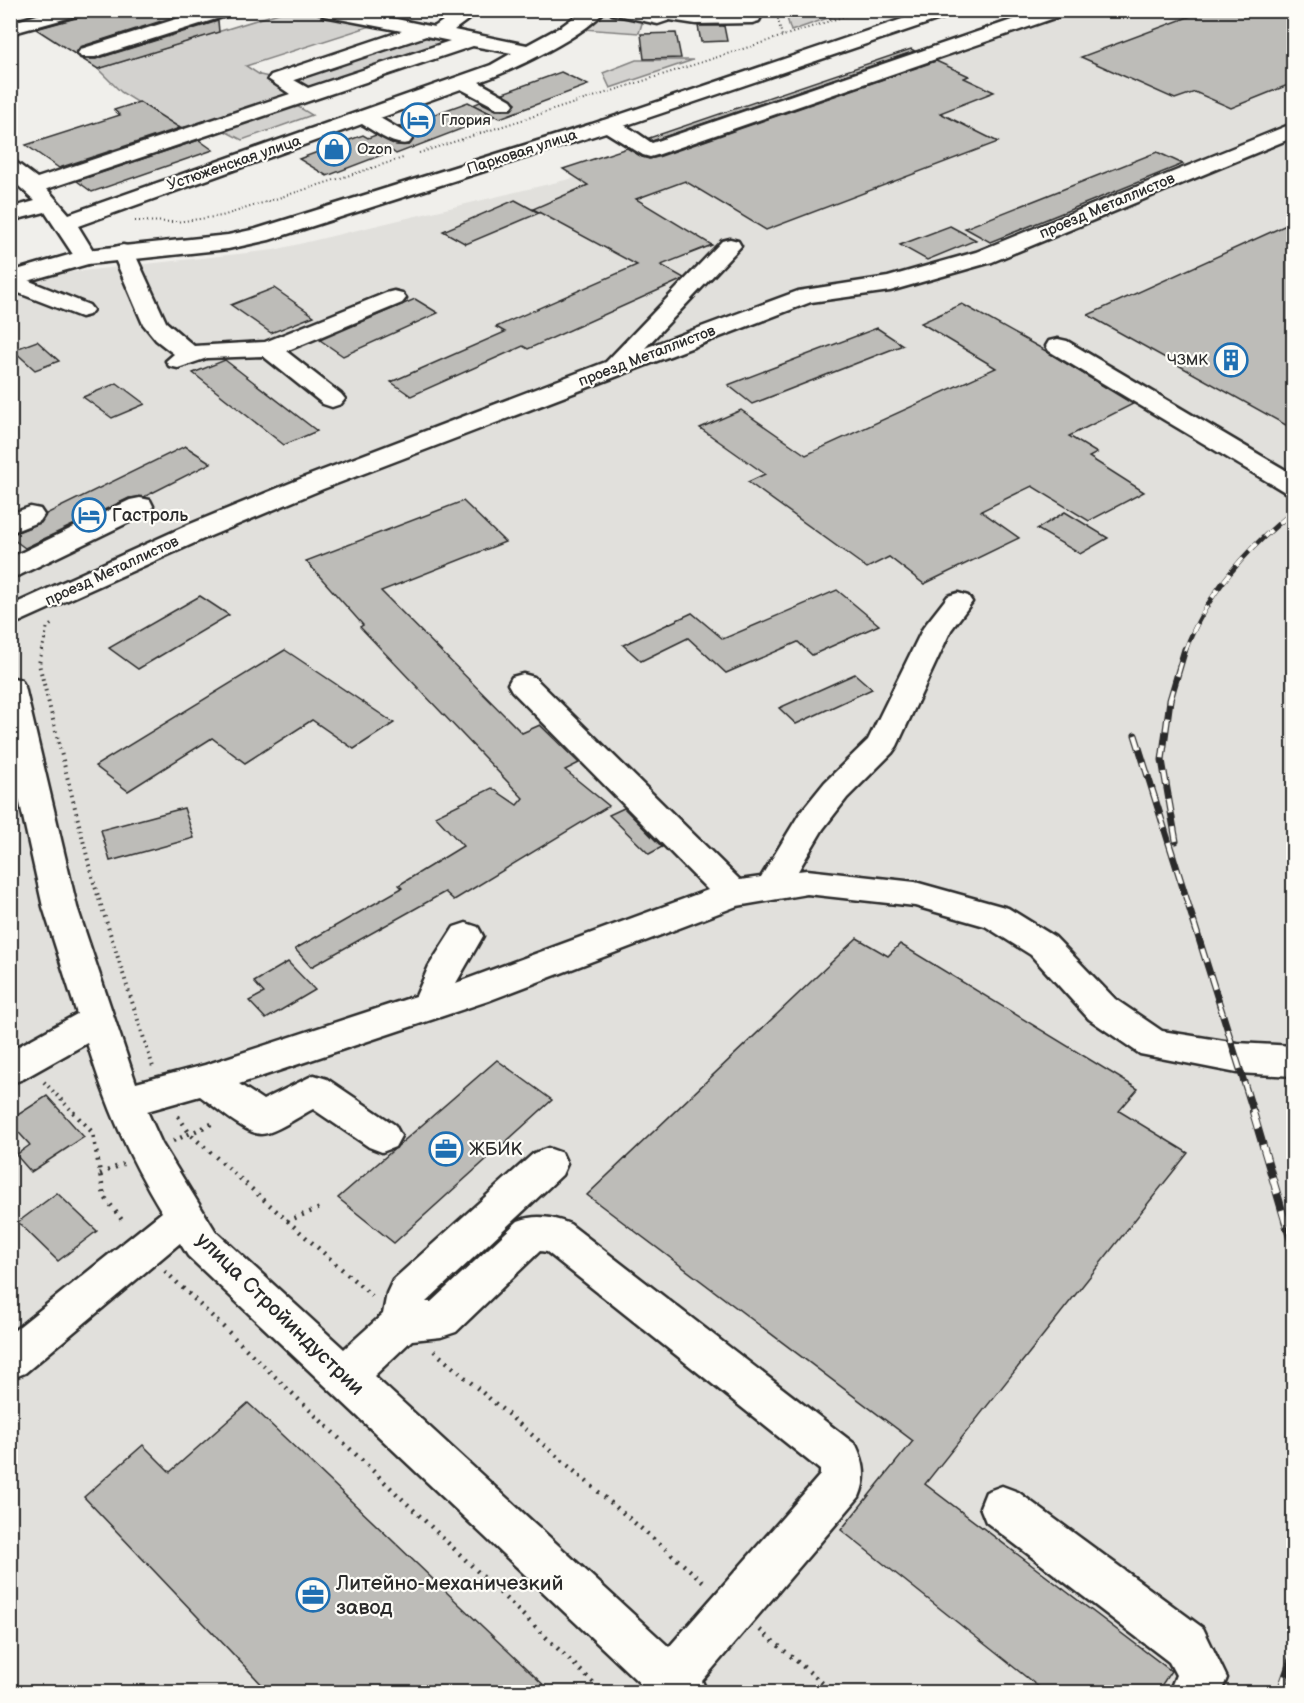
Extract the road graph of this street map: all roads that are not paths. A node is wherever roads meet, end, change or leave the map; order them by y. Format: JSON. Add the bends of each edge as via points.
{"nodes":[{"id":1,"x":76,"y":10,"type":"edge"},
{"id":2,"x":226,"y":10,"type":"edge"},
{"id":3,"x":324,"y":10,"type":"edge"},
{"id":4,"x":472,"y":10,"type":"edge"},
{"id":5,"x":596,"y":10,"type":"edge"},
{"id":6,"x":618,"y":10,"type":"edge"},
{"id":7,"x":894,"y":10,"type":"edge"},
{"id":8,"x":949,"y":10,"type":"edge"},
{"id":9,"x":1060,"y":10,"type":"edge"},
{"id":10,"x":680,"y":13,"type":"edge"},
{"id":11,"x":369,"y":15,"type":"edge"},
{"id":12,"x":752,"y":17,"type":"road end"},
{"id":13,"x":10,"y":29,"type":"edge"},
{"id":14,"x":430,"y":32,"type":"junction"},
{"id":15,"x":471,"y":40,"type":"junction"},
{"id":16,"x":533,"y":52,"type":"junction"},
{"id":17,"x":88,"y":53,"type":"dead end"},
{"id":18,"x":723,"y":66,"type":"dead end"},
{"id":19,"x":463,"y":82,"type":"junction"},
{"id":20,"x":307,"y":96,"type":"junction"},
{"id":21,"x":504,"y":104,"type":"dead end"},
{"id":22,"x":364,"y":117,"type":"junction"},
{"id":23,"x":608,"y":125,"type":"junction"},
{"id":24,"x":1293,"y":129,"type":"edge"},
{"id":25,"x":402,"y":139,"type":"dead end"},
{"id":26,"x":20,"y":178,"type":"edge"},
{"id":27,"x":49,"y":204,"type":"junction"},
{"id":28,"x":292,"y":205,"type":"dead end"},
{"id":29,"x":10,"y":214,"type":"edge"},
{"id":30,"x":64,"y":234,"type":"junction"},
{"id":31,"x":730,"y":246,"type":"dead end"},
{"id":32,"x":123,"y":252,"type":"junction"},
{"id":33,"x":86,"y":257,"type":"junction"},
{"id":34,"x":13,"y":267,"type":"edge"},
{"id":35,"x":394,"y":297,"type":"dead end"},
{"id":36,"x":81,"y":310,"type":"dead end"},
{"id":37,"x":1058,"y":346,"type":"dead end"},
{"id":38,"x":269,"y":349,"type":"junction"},
{"id":39,"x":613,"y":368,"type":"junction"},
{"id":40,"x":332,"y":399,"type":"dead end"},
{"id":41,"x":1293,"y":486,"type":"edge"},
{"id":42,"x":140,"y":506,"type":"dead end"},
{"id":43,"x":10,"y":569,"type":"edge"},
{"id":44,"x":958,"y":602,"type":"dead end"},
{"id":45,"x":10,"y":617,"type":"edge"},
{"id":46,"x":523,"y":684,"type":"dead end"},
{"id":47,"x":10,"y":687,"type":"edge"},
{"id":48,"x":15,"y":729,"type":"edge"},
{"id":49,"x":17,"y":782,"type":"edge"},
{"id":50,"x":772,"y":887,"type":"junction"},
{"id":51,"x":733,"y":894,"type":"junction"},
{"id":52,"x":466,"y":936,"type":"dead end"},
{"id":53,"x":431,"y":1004,"type":"junction"},
{"id":54,"x":97,"y":1020,"type":"junction"},
{"id":55,"x":1293,"y":1061,"type":"edge"},
{"id":56,"x":26,"y":1074,"type":"edge"},
{"id":57,"x":205,"y":1080,"type":"junction"},
{"id":58,"x":142,"y":1097,"type":"junction"},
{"id":59,"x":382,"y":1136,"type":"dead end"},
{"id":60,"x":548,"y":1164,"type":"dead end"},
{"id":61,"x":185,"y":1216,"type":"junction"},
{"id":62,"x":402,"y":1323,"type":"junction"},
{"id":63,"x":10,"y":1360,"type":"edge"},
{"id":64,"x":344,"y":1376,"type":"junction"},
{"id":65,"x":1002,"y":1507,"type":"dead end"},
{"id":66,"x":677,"y":1687,"type":"edge"},
{"id":67,"x":1193,"y":1692,"type":"edge"}],
"edges":[{"from":1,"to":13,"type":"street"},
{"from":2,"to":17,"type":"street"},
{"from":3,"to":11,"type":"street"},
{"from":4,"to":14,"type":"street"},
{"from":5,"to":16,"type":"street","name":"Устюженская улица"},
{"from":6,"to":10,"type":"street","via":[[658,18]]},
{"from":7,"to":18,"type":"street"},
{"from":8,"to":23,"type":"street","name":"Парковая улица"},
{"from":9,"to":23,"type":"street","via":[[650,151]]},
{"from":10,"to":12,"type":"street","via":[[696,18]]},
{"from":11,"to":14,"type":"street"},
{"from":14,"to":15,"type":"street"},
{"from":14,"to":20,"type":"street","via":[[278,79]]},
{"from":15,"to":16,"type":"street"},
{"from":15,"to":20,"type":"street"},
{"from":16,"to":19,"type":"street","name":"Устюженская улица"},
{"from":19,"to":21,"type":"street"},
{"from":19,"to":22,"type":"street","name":"Устюженская улица"},
{"from":20,"to":26,"type":"street"},
{"from":22,"to":25,"type":"street"},
{"from":22,"to":30,"type":"street","name":"Устюженская улица"},
{"from":23,"to":32,"type":"street","name":"Парковая улица","via":[[261,235]]},
{"from":24,"to":39,"type":"street","name":"проезд Металлистов","via":[[984,257],[890,284],[806,296]]},
{"from":26,"to":27,"type":"street"},
{"from":27,"to":29,"type":"street"},
{"from":27,"to":30,"type":"street"},
{"from":28,"to":30,"type":"street","via":[[233,224],[199,230]]},
{"from":30,"to":33,"type":"street"},
{"from":31,"to":39,"type":"street"},
{"from":32,"to":33,"type":"street","name":"Парковая улица"},
{"from":32,"to":38,"type":"street","via":[[155,324],[185,358],[203,351]]},
{"from":33,"to":34,"type":"street"},
{"from":34,"to":36,"type":"street","via":[[19,285]]},
{"from":35,"to":38,"type":"street"},
{"from":37,"to":41,"type":"street"},
{"from":38,"to":40,"type":"street"},
{"from":39,"to":45,"type":"street","name":"проезд Металлистов","via":[[314,483]]},
{"from":42,"to":43,"type":"street"},
{"from":44,"to":50,"type":"street","via":[[938,628],[881,746],[817,813]]},
{"from":46,"to":51,"type":"street"},
{"from":47,"to":48,"type":"street","name":"улица Стройиндустрии"},
{"from":48,"to":49,"type":"street","name":"улица Стройиндустрии"},
{"from":49,"to":54,"type":"street","name":"улица Стройиндустрии"},
{"from":50,"to":51,"type":"street"},
{"from":50,"to":55,"type":"street","via":[[807,882],[915,894],[996,917],[1043,946],[1102,1009],[1153,1044],[1237,1059]]},
{"from":51,"to":53,"type":"street"},
{"from":52,"to":53,"type":"street","via":[[441,976]]},
{"from":53,"to":57,"type":"street"},
{"from":54,"to":56,"type":"street"},
{"from":54,"to":58,"type":"street","name":"улица Стройиндустрии"},
{"from":57,"to":58,"type":"street"},
{"from":57,"to":59,"type":"street","via":[[261,1119],[314,1090]]},
{"from":58,"to":61,"type":"street","name":"улица Стройиндустрии","via":[[147,1153]]},
{"from":60,"to":62,"type":"street","via":[[407,1293]]},
{"from":61,"to":63,"type":"street"},
{"from":61,"to":64,"type":"street","name":"улица Стройиндустрии","via":[[202,1244]]},
{"from":62,"to":64,"type":"street"},
{"from":62,"to":66,"type":"street","via":[[441,1319],[532,1233],[556,1236],[841,1460],[843,1482],[734,1608]]},
{"from":64,"to":66,"type":"street","name":"улица Стройиндустрии"},
{"from":65,"to":67,"type":"street","via":[[1186,1645],[1203,1678]]}]}
